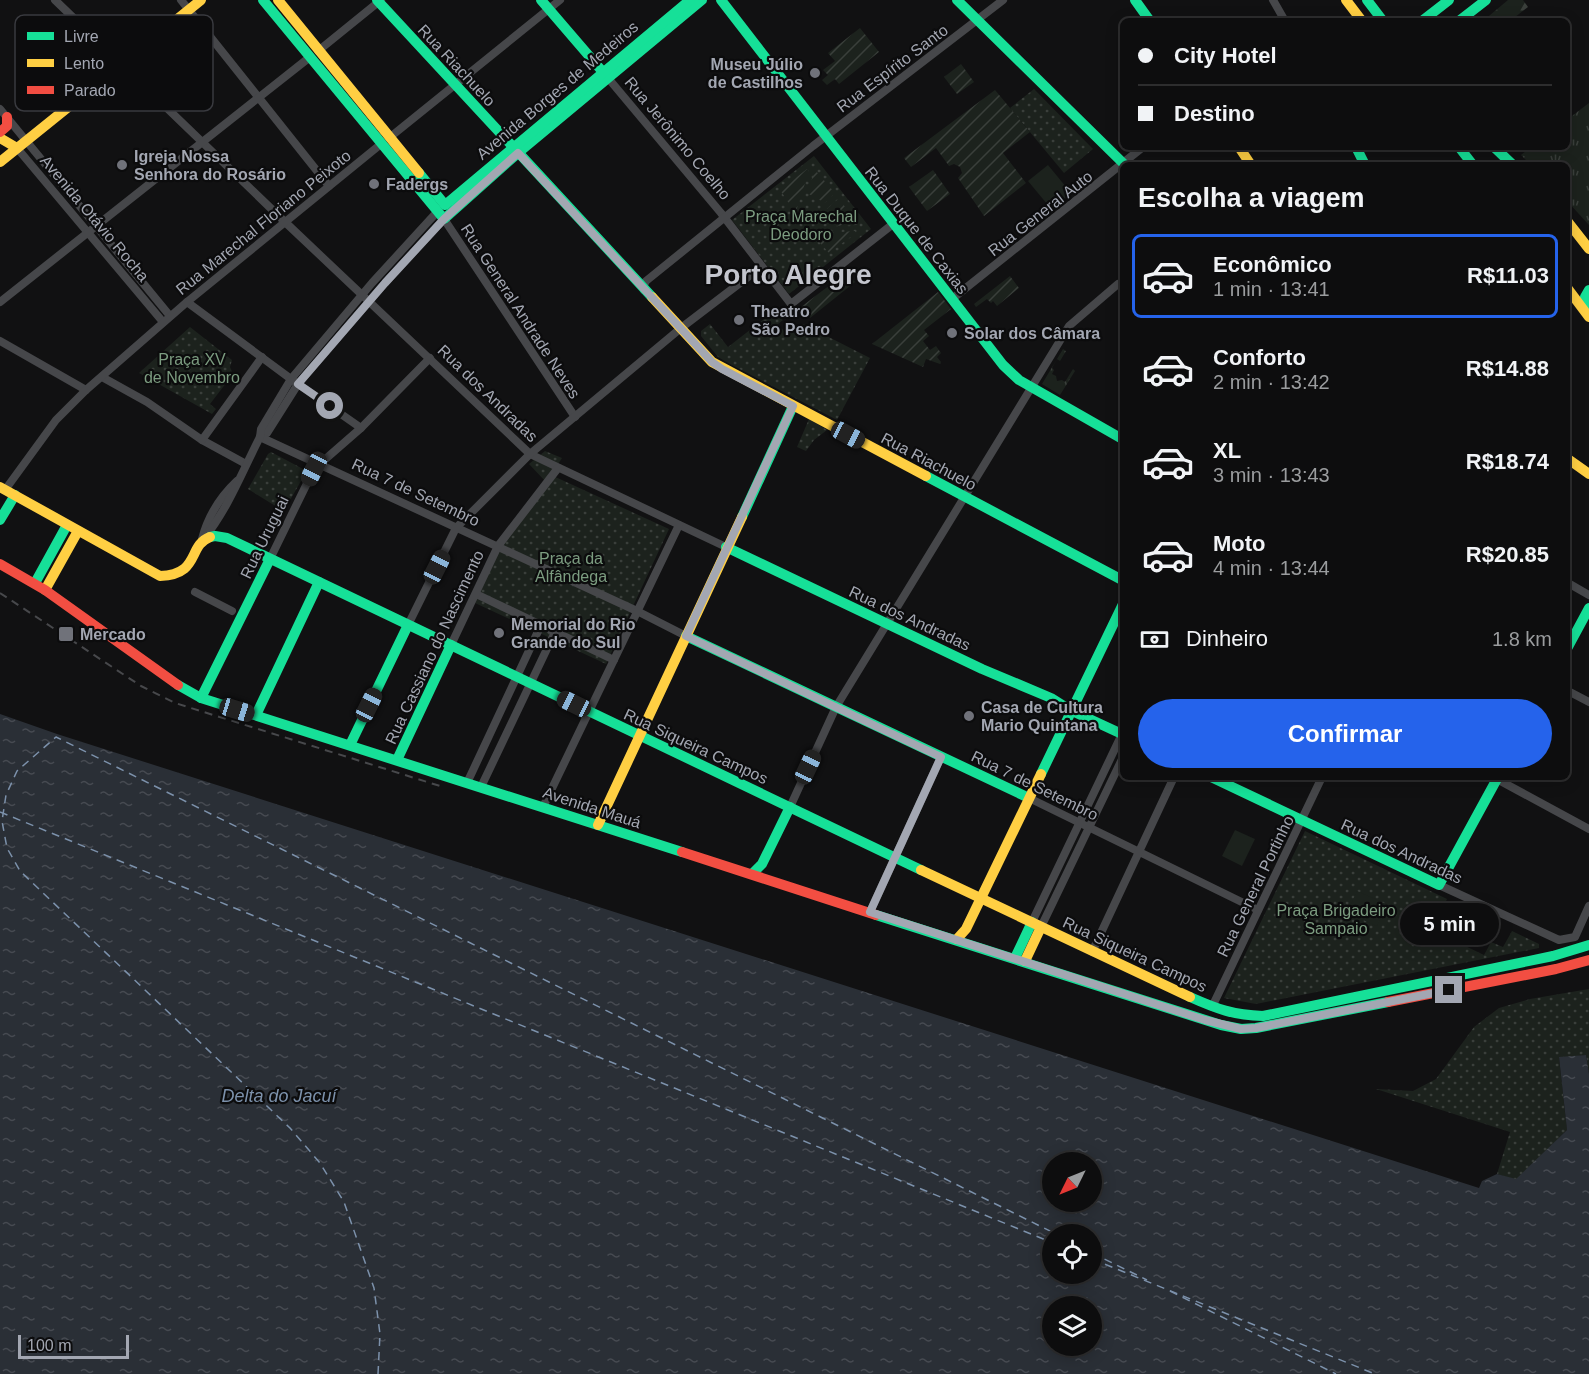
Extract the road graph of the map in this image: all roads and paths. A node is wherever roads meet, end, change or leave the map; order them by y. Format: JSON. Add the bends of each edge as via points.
{"nodes":[{"id":1,"x":56,"y":0,"type":"edge"},
{"id":2,"x":181,"y":0,"type":"edge"},
{"id":3,"x":201,"y":0,"type":"edge"},
{"id":4,"x":262,"y":0,"type":"edge"},
{"id":5,"x":278,"y":0,"type":"edge"},
{"id":6,"x":560,"y":0,"type":"edge"},
{"id":7,"x":690,"y":0,"type":"edge"},
{"id":8,"x":702,"y":0,"type":"edge"},
{"id":9,"x":721,"y":0,"type":"edge"},
{"id":10,"x":957,"y":0,"type":"edge"},
{"id":11,"x":1003,"y":0,"type":"edge"},
{"id":12,"x":1135,"y":0,"type":"edge"},
{"id":13,"x":1273,"y":0,"type":"edge"},
{"id":14,"x":1346,"y":0,"type":"edge"},
{"id":15,"x":1367,"y":0,"type":"edge"},
{"id":16,"x":1449,"y":0,"type":"edge"},
{"id":17,"x":1481,"y":0,"type":"edge"},
{"id":18,"x":379,"y":1,"type":"edge"},
{"id":19,"x":545,"y":4,"type":"edge"},
{"id":20,"x":189,"y":10,"type":"junction"},
{"id":21,"x":71,"y":15,"type":"edge"},
{"id":22,"x":183,"y":15,"type":"edge"},
{"id":23,"x":193,"y":15,"type":"edge"},
{"id":24,"x":1148,"y":18,"type":"edge"},
{"id":25,"x":1283,"y":18,"type":"edge"},
{"id":26,"x":1360,"y":18,"type":"edge"},
{"id":27,"x":1381,"y":18,"type":"edge"},
{"id":28,"x":1426,"y":18,"type":"edge"},
{"id":29,"x":1462,"y":18,"type":"edge"},
{"id":30,"x":977,"y":20,"type":"junction"},
{"id":31,"x":213,"y":40,"type":"edge"},
{"id":32,"x":314,"y":54,"type":"junction"},
{"id":33,"x":605,"y":75,"type":"junction"},
{"id":34,"x":455,"y":85,"type":"junction"},
{"id":35,"x":258,"y":97,"type":"junction"},
{"id":36,"x":63,"y":111,"type":"edge"},
{"id":37,"x":170,"y":111,"type":"edge"},
{"id":38,"x":3,"y":113,"type":"edge"},
{"id":39,"x":0,"y":132,"type":"edge"},
{"id":40,"x":825,"y":136,"type":"junction"},
{"id":41,"x":0,"y":138,"type":"edge"},
{"id":42,"x":27,"y":140,"type":"junction"},
{"id":43,"x":385,"y":141,"type":"junction"},
{"id":44,"x":202,"y":142,"type":"junction"},
{"id":45,"x":17,"y":148,"type":"junction"},
{"id":46,"x":515,"y":150,"type":"junction"},
{"id":47,"x":1140,"y":150,"type":"edge"},
{"id":48,"x":1461,"y":150,"type":"edge"},
{"id":49,"x":1497,"y":150,"type":"edge"},
{"id":50,"x":0,"y":162,"type":"edge"},
{"id":51,"x":1122,"y":162,"type":"edge"},
{"id":52,"x":1126,"y":162,"type":"edge"},
{"id":53,"x":1471,"y":162,"type":"edge"},
{"id":54,"x":1510,"y":162,"type":"edge"},
{"id":55,"x":1120,"y":167,"type":"edge"},
{"id":56,"x":329,"y":186,"type":"junction"},
{"id":57,"x":442,"y":212,"type":"junction"},
{"id":58,"x":724,"y":218,"type":"junction"},
{"id":59,"x":285,"y":222,"type":"junction"},
{"id":60,"x":893,"y":224,"type":"junction"},
{"id":61,"x":1570,"y":225,"type":"edge"},
{"id":62,"x":96,"y":226,"type":"junction"},
{"id":63,"x":88,"y":233,"type":"junction"},
{"id":64,"x":1589,"y":249,"type":"edge"},
{"id":65,"x":761,"y":267,"type":"junction"},
{"id":66,"x":378,"y":277,"type":"junction"},
{"id":67,"x":385,"y":283,"type":"junction"},
{"id":68,"x":1118,"y":284,"type":"dead end"},
{"id":69,"x":644,"y":290,"type":"junction"},
{"id":70,"x":1589,"y":290,"type":"edge"},
{"id":71,"x":1570,"y":292,"type":"edge"},
{"id":72,"x":366,"y":298,"type":"junction"},
{"id":73,"x":952,"y":299,"type":"junction"},
{"id":74,"x":0,"y":302,"type":"edge"},
{"id":75,"x":187,"y":302,"type":"junction"},
{"id":76,"x":170,"y":316,"type":"junction"},
{"id":77,"x":1588,"y":316,"type":"edge"},
{"id":78,"x":162,"y":322,"type":"junction"},
{"id":79,"x":681,"y":328,"type":"junction"},
{"id":80,"x":0,"y":341,"type":"edge"},
{"id":81,"x":262,"y":357,"type":"junction"},
{"id":82,"x":430,"y":358,"type":"junction"},
{"id":83,"x":102,"y":377,"type":"junction"},
{"id":84,"x":294,"y":381,"type":"junction"},
{"id":85,"x":1032,"y":388,"type":"junction"},
{"id":86,"x":86,"y":390,"type":"junction"},
{"id":87,"x":793,"y":406,"type":"junction"},
{"id":88,"x":575,"y":417,"type":"junction"},
{"id":89,"x":361,"y":428,"type":"junction"},
{"id":90,"x":260,"y":437,"type":"junction"},
{"id":91,"x":1120,"y":438,"type":"edge"},
{"id":92,"x":202,"y":440,"type":"junction"},
{"id":93,"x":530,"y":454,"type":"junction"},
{"id":94,"x":1570,"y":460,"type":"edge"},
{"id":95,"x":246,"y":464,"type":"junction"},
{"id":96,"x":321,"y":464,"type":"junction"},
{"id":97,"x":558,"y":468,"type":"junction"},
{"id":98,"x":1589,"y":474,"type":"edge"},
{"id":99,"x":5,"y":492,"type":"edge"},
{"id":100,"x":966,"y":498,"type":"junction"},
{"id":101,"x":0,"y":520,"type":"edge"},
{"id":102,"x":67,"y":525,"type":"junction"},
{"id":103,"x":679,"y":525,"type":"junction"},
{"id":104,"x":456,"y":528,"type":"junction"},
{"id":105,"x":78,"y":531,"type":"junction"},
{"id":106,"x":201,"y":542,"type":"junction"},
{"id":107,"x":498,"y":546,"type":"junction"},
{"id":108,"x":726,"y":547,"type":"junction"},
{"id":109,"x":270,"y":559,"type":"junction"},
{"id":110,"x":0,"y":564,"type":"edge"},
{"id":111,"x":1120,"y":579,"type":"edge"},
{"id":112,"x":319,"y":582,"type":"junction"},
{"id":113,"x":35,"y":583,"type":"junction"},
{"id":114,"x":1570,"y":584,"type":"edge"},
{"id":115,"x":45,"y":590,"type":"junction"},
{"id":116,"x":195,"y":592,"type":"dead end"},
{"id":117,"x":476,"y":594,"type":"junction"},
{"id":118,"x":1589,"y":595,"type":"edge"},
{"id":119,"x":1589,"y":608,"type":"edge"},
{"id":120,"x":1120,"y":610,"type":"edge"},
{"id":121,"x":232,"y":611,"type":"dead end"},
{"id":122,"x":637,"y":611,"type":"junction"},
{"id":123,"x":886,"y":624,"type":"junction"},
{"id":124,"x":408,"y":625,"type":"junction"},
{"id":125,"x":541,"y":625,"type":"junction"},
{"id":126,"x":555,"y":632,"type":"junction"},
{"id":127,"x":686,"y":636,"type":"junction"},
{"id":128,"x":1570,"y":641,"type":"edge"},
{"id":129,"x":533,"y":642,"type":"junction"},
{"id":130,"x":451,"y":645,"type":"junction"},
{"id":131,"x":547,"y":649,"type":"junction"},
{"id":132,"x":525,"y":658,"type":"junction"},
{"id":133,"x":614,"y":660,"type":"junction"},
{"id":134,"x":539,"y":665,"type":"junction"},
{"id":135,"x":517,"y":677,"type":"junction"},
{"id":136,"x":530,"y":683,"type":"junction"},
{"id":137,"x":1570,"y":692,"type":"edge"},
{"id":138,"x":201,"y":698,"type":"junction"},
{"id":139,"x":1589,"y":702,"type":"edge"},
{"id":140,"x":837,"y":707,"type":"junction"},
{"id":141,"x":1070,"y":710,"type":"junction"},
{"id":142,"x":589,"y":711,"type":"junction"},
{"id":143,"x":256,"y":715,"type":"junction"},
{"id":144,"x":1120,"y":733,"type":"edge"},
{"id":145,"x":640,"y":735,"type":"junction"},
{"id":146,"x":1120,"y":740,"type":"edge"},
{"id":147,"x":350,"y":746,"type":"junction"},
{"id":148,"x":941,"y":757,"type":"junction"},
{"id":149,"x":397,"y":760,"type":"junction"},
{"id":150,"x":1120,"y":763,"type":"edge"},
{"id":151,"x":1100,"y":779,"type":"junction"},
{"id":152,"x":1173,"y":780,"type":"edge"},
{"id":153,"x":1217,"y":780,"type":"edge"},
{"id":154,"x":1321,"y":780,"type":"edge"},
{"id":155,"x":1495,"y":780,"type":"edge"},
{"id":156,"x":1500,"y":780,"type":"edge"},
{"id":157,"x":466,"y":783,"type":"junction"},
{"id":158,"x":1110,"y":784,"type":"junction"},
{"id":159,"x":481,"y":787,"type":"junction"},
{"id":160,"x":1029,"y":798,"type":"junction"},
{"id":161,"x":543,"y":807,"type":"junction"},
{"id":162,"x":790,"y":807,"type":"junction"},
{"id":163,"x":1301,"y":820,"type":"junction"},
{"id":164,"x":1079,"y":823,"type":"junction"},
{"id":165,"x":598,"y":825,"type":"junction"},
{"id":166,"x":1088,"y":828,"type":"junction"},
{"id":167,"x":1589,"y":829,"type":"edge"},
{"id":168,"x":1139,"y":852,"type":"junction"},
{"id":169,"x":895,"y":857,"type":"junction"},
{"id":170,"x":1058,"y":865,"type":"junction"},
{"id":171,"x":1068,"y":870,"type":"junction"},
{"id":172,"x":752,"y":874,"type":"junction"},
{"id":173,"x":1439,"y":885,"type":"junction"},
{"id":174,"x":1048,"y":886,"type":"junction"},
{"id":175,"x":1058,"y":891,"type":"junction"},
{"id":176,"x":980,"y":897,"type":"junction"},
{"id":177,"x":1589,"y":906,"type":"edge"},
{"id":178,"x":1258,"y":910,"type":"junction"},
{"id":179,"x":870,"y":912,"type":"junction"},
{"id":180,"x":1037,"y":924,"type":"junction"},
{"id":181,"x":957,"y":939,"type":"junction"},
{"id":182,"x":1589,"y":945,"type":"edge"},
{"id":183,"x":1092,"y":952,"type":"junction"},
{"id":184,"x":1020,"y":960,"type":"junction"},
{"id":185,"x":1589,"y":960,"type":"edge"},
{"id":186,"x":1212,"y":1007,"type":"junction"}],
"edges":[{"from":1,"to":21,"type":"street","name":"Rua dos Andradas"},
{"from":2,"to":20,"type":"street"},
{"from":3,"to":20,"type":"street"},
{"from":4,"to":32,"type":"street"},
{"from":5,"to":32,"type":"street"},
{"from":6,"to":19,"type":"street","name":"Rua Marechal Floriano Peixoto"},
{"from":7,"to":33,"type":"street","name":"Avenida Borges de Medeiros"},
{"from":8,"to":33,"type":"street","name":"Avenida Borges de Medeiros"},
{"from":9,"to":40,"type":"street","name":"Rua Duque de Caxias"},
{"from":10,"to":30,"type":"street"},
{"from":11,"to":30,"type":"street","name":"Rua Espírito Santo"},
{"from":12,"to":24,"type":"street"},
{"from":13,"to":25,"type":"street"},
{"from":14,"to":26,"type":"street"},
{"from":15,"to":27,"type":"street"},
{"from":16,"to":28,"type":"street"},
{"from":17,"to":29,"type":"street"},
{"from":18,"to":32,"type":"street"},
{"from":18,"to":34,"type":"street","name":"Rua Riachuelo"},
{"from":19,"to":33,"type":"street","name":"Rua Jerônimo Coelho"},
{"from":19,"to":34,"type":"street","name":"Rua Marechal Floriano Peixoto"},
{"from":20,"to":22,"type":"street"},
{"from":20,"to":23,"type":"street"},
{"from":30,"to":40,"type":"street","name":"Rua Espírito Santo"},
{"from":30,"to":51,"type":"street"},
{"from":31,"to":35,"type":"street"},
{"from":32,"to":35,"type":"street"},
{"from":32,"to":43,"type":"street"},
{"from":33,"to":46,"type":"street","name":"Avenida Borges de Medeiros"},
{"from":33,"to":58,"type":"street","name":"Rua Jerônimo Coelho"},
{"from":34,"to":43,"type":"street","name":"Rua Marechal Floriano Peixoto"},
{"from":34,"to":46,"type":"street","name":"Rua Riachuelo"},
{"from":35,"to":44,"type":"street"},
{"from":35,"to":56,"type":"street"},
{"from":36,"to":42,"type":"street"},
{"from":37,"to":44,"type":"street","name":"Rua dos Andradas"},
{"from":38,"to":39,"type":"street","via":[[7,126]]},
{"from":38,"to":42,"type":"street","name":"Avenida Otávio Rocha"},
{"from":40,"to":58,"type":"street"},
{"from":40,"to":60,"type":"street","name":"Rua Duque de Caxias"},
{"from":41,"to":45,"type":"street","name":"Avenida Otávio Rocha"},
{"from":42,"to":45,"type":"street"},
{"from":42,"to":62,"type":"street","name":"Avenida Otávio Rocha"},
{"from":43,"to":56,"type":"street","name":"Rua Marechal Floriano Peixoto"},
{"from":43,"to":57,"type":"street"},
{"from":44,"to":59,"type":"street","name":"Rua dos Andradas"},
{"from":44,"to":62,"type":"street"},
{"from":45,"to":50,"type":"street"},
{"from":45,"to":63,"type":"street","name":"Avenida Otávio Rocha"},
{"from":46,"to":57,"type":"street","name":"Avenida Borges de Medeiros"},
{"from":46,"to":69,"type":"street","name":"Rua Riachuelo"},
{"from":47,"to":52,"type":"street","name":"Rua General Auto"},
{"from":48,"to":53,"type":"street"},
{"from":49,"to":54,"type":"street"},
{"from":55,"to":73,"type":"street","name":"Rua General Auto"},
{"from":56,"to":59,"type":"street","name":"Rua Marechal Floriano Peixoto"},
{"from":57,"to":66,"type":"street","name":"Avenida Borges de Medeiros"},
{"from":57,"to":67,"type":"street","name":"Avenida Borges de Medeiros"},
{"from":57,"to":88,"type":"street","name":"Rua General Andrade Neves"},
{"from":58,"to":65,"type":"street"},
{"from":58,"to":69,"type":"street","via":[[646,281]]},
{"from":59,"to":72,"type":"street","name":"Rua dos Andradas"},
{"from":59,"to":75,"type":"street","name":"Rua Marechal Floriano Peixoto"},
{"from":60,"to":65,"type":"street","via":[[790,304]]},
{"from":60,"to":73,"type":"street","name":"Rua Duque de Caxias"},
{"from":61,"to":64,"type":"street"},
{"from":62,"to":63,"type":"street"},
{"from":62,"to":76,"type":"street","name":"Avenida Otávio Rocha"},
{"from":63,"to":74,"type":"street"},
{"from":63,"to":78,"type":"street","name":"Avenida Otávio Rocha"},
{"from":65,"to":79,"type":"street"},
{"from":66,"to":67,"type":"street"},
{"from":66,"to":72,"type":"street","name":"Avenida Borges de Medeiros"},
{"from":67,"to":72,"type":"street","name":"Avenida Borges de Medeiros"},
{"from":68,"to":85,"type":"street","via":[[1069,326]]},
{"from":69,"to":79,"type":"street","name":"Rua Riachuelo"},
{"from":70,"to":77,"type":"street","via":[[1585,301]]},
{"from":71,"to":77,"type":"street"},
{"from":72,"to":82,"type":"street","name":"Rua dos Andradas"},
{"from":72,"to":84,"type":"street","name":"Avenida Borges de Medeiros"},
{"from":73,"to":85,"type":"street","name":"Rua Duque de Caxias","via":[[1003,365]]},
{"from":75,"to":76,"type":"street","name":"Rua Marechal Floriano Peixoto"},
{"from":75,"to":81,"type":"street"},
{"from":76,"to":78,"type":"street","name":"Rua Marechal Floriano Peixoto"},
{"from":78,"to":83,"type":"street"},
{"from":79,"to":87,"type":"street","name":"Rua Riachuelo","via":[[722,369]]},
{"from":79,"to":88,"type":"street"},
{"from":80,"to":86,"type":"street"},
{"from":81,"to":84,"type":"street"},
{"from":81,"to":92,"type":"street"},
{"from":82,"to":89,"type":"street","name":"Rua Uruguai"},
{"from":82,"to":93,"type":"street","name":"Rua dos Andradas"},
{"from":83,"to":86,"type":"street"},
{"from":83,"to":92,"type":"street"},
{"from":84,"to":89,"type":"street"},
{"from":84,"to":90,"type":"street","name":"Avenida Borges de Medeiros","via":[[267,433]]},
{"from":85,"to":91,"type":"street","name":"Rua Duque de Caxias"},
{"from":85,"to":100,"type":"street"},
{"from":86,"to":99,"type":"street","via":[[56,420]]},
{"from":87,"to":100,"type":"street","name":"Rua Riachuelo"},
{"from":87,"to":108,"type":"street"},
{"from":88,"to":93,"type":"street"},
{"from":89,"to":96,"type":"street","name":"Rua Uruguai"},
{"from":90,"to":95,"type":"street","name":"Avenida Borges de Medeiros"},
{"from":90,"to":96,"type":"street","name":"Rua 7 de Setembro"},
{"from":92,"to":95,"type":"street"},
{"from":93,"to":97,"type":"street","name":"Rua dos Andradas"},
{"from":93,"to":104,"type":"street"},
{"from":94,"to":98,"type":"street"},
{"from":95,"to":106,"type":"street","name":"Avenida Borges de Medeiros","via":[[233,496]]},
{"from":96,"to":104,"type":"street","name":"Rua 7 de Setembro"},
{"from":96,"to":109,"type":"street","name":"Rua Uruguai","via":[[314,469]]},
{"from":97,"to":103,"type":"street","name":"Rua dos Andradas"},
{"from":97,"to":107,"type":"street"},
{"from":99,"to":101,"type":"street"},
{"from":99,"to":102,"type":"street"},
{"from":100,"to":111,"type":"street","name":"Rua Riachuelo"},
{"from":100,"to":123,"type":"street"},
{"from":102,"to":105,"type":"street"},
{"from":102,"to":113,"type":"street"},
{"from":103,"to":108,"type":"street","name":"Rua dos Andradas"},
{"from":103,"to":122,"type":"street"},
{"from":104,"to":107,"type":"street","name":"Rua 7 de Setembro"},
{"from":104,"to":124,"type":"street"},
{"from":105,"to":106,"type":"street","name":"Avenida Borges de Medeiros","via":[[160,576],[173,577],[185,570]]},
{"from":105,"to":115,"type":"street"},
{"from":106,"to":109,"type":"street","name":"Rua Siqueira Campos","via":[[209,536],[221,535]]},
{"from":107,"to":117,"type":"street","name":"Rua Cassiano do Nascimento"},
{"from":107,"to":122,"type":"street"},
{"from":108,"to":123,"type":"street","name":"Rua dos Andradas"},
{"from":108,"to":127,"type":"street"},
{"from":109,"to":112,"type":"street","name":"Rua Siqueira Campos"},
{"from":109,"to":138,"type":"street","name":"Rua Uruguai"},
{"from":110,"to":113,"type":"street","name":"Avenida Mauá"},
{"from":112,"to":124,"type":"street","name":"Rua Siqueira Campos"},
{"from":112,"to":143,"type":"street"},
{"from":113,"to":115,"type":"street","name":"Avenida Mauá"},
{"from":114,"to":118,"type":"street"},
{"from":115,"to":138,"type":"street","name":"Avenida Mauá"},
{"from":116,"to":121,"type":"street"},
{"from":117,"to":125,"type":"street"},
{"from":117,"to":130,"type":"street","name":"Rua Cassiano do Nascimento"},
{"from":119,"to":128,"type":"street"},
{"from":120,"to":141,"type":"street"},
{"from":122,"to":127,"type":"street","name":"Rua 7 de Setembro"},
{"from":122,"to":133,"type":"street"},
{"from":123,"to":140,"type":"street"},
{"from":123,"to":141,"type":"street","name":"Rua dos Andradas"},
{"from":124,"to":130,"type":"street","name":"Rua Siqueira Campos"},
{"from":124,"to":147,"type":"street"},
{"from":125,"to":126,"type":"street"},
{"from":125,"to":129,"type":"street"},
{"from":126,"to":131,"type":"street"},
{"from":126,"to":133,"type":"street"},
{"from":127,"to":140,"type":"street","name":"Rua 7 de Setembro"},
{"from":127,"to":145,"type":"street"},
{"from":129,"to":131,"type":"street"},
{"from":129,"to":132,"type":"street"},
{"from":130,"to":135,"type":"street","name":"Rua Siqueira Campos"},
{"from":130,"to":149,"type":"street","name":"Rua Cassiano do Nascimento"},
{"from":131,"to":134,"type":"street"},
{"from":132,"to":134,"type":"street"},
{"from":132,"to":135,"type":"street"},
{"from":133,"to":142,"type":"street"},
{"from":134,"to":136,"type":"street"},
{"from":135,"to":136,"type":"street","name":"Rua Siqueira Campos"},
{"from":135,"to":157,"type":"street"},
{"from":136,"to":142,"type":"street","name":"Rua Siqueira Campos"},
{"from":136,"to":159,"type":"street"},
{"from":137,"to":139,"type":"street"},
{"from":138,"to":143,"type":"street","name":"Avenida Mauá"},
{"from":140,"to":148,"type":"street","name":"Rua 7 de Setembro"},
{"from":140,"to":162,"type":"street"},
{"from":141,"to":144,"type":"street","name":"Rua dos Andradas"},
{"from":141,"to":160,"type":"street"},
{"from":142,"to":145,"type":"street","name":"Rua Siqueira Campos"},
{"from":142,"to":161,"type":"street"},
{"from":143,"to":147,"type":"street","name":"Avenida Mauá"},
{"from":145,"to":162,"type":"street","name":"Rua Siqueira Campos"},
{"from":145,"to":165,"type":"street"},
{"from":146,"to":151,"type":"street"},
{"from":147,"to":149,"type":"street","name":"Avenida Mauá"},
{"from":148,"to":160,"type":"street","name":"Rua 7 de Setembro"},
{"from":148,"to":169,"type":"street"},
{"from":149,"to":157,"type":"street","name":"Avenida Mauá"},
{"from":150,"to":158,"type":"street"},
{"from":151,"to":158,"type":"street"},
{"from":151,"to":164,"type":"street"},
{"from":152,"to":168,"type":"street"},
{"from":153,"to":163,"type":"street","name":"Rua dos Andradas"},
{"from":154,"to":163,"type":"street","name":"Rua General Portinho"},
{"from":155,"to":173,"type":"street"},
{"from":156,"to":167,"type":"street"},
{"from":157,"to":159,"type":"street","name":"Avenida Mauá"},
{"from":158,"to":166,"type":"street"},
{"from":159,"to":161,"type":"street","name":"Avenida Mauá"},
{"from":160,"to":164,"type":"street","name":"Rua 7 de Setembro"},
{"from":160,"to":176,"type":"street"},
{"from":161,"to":165,"type":"street","name":"Avenida Mauá"},
{"from":162,"to":169,"type":"street","name":"Rua Siqueira Campos"},
{"from":162,"to":172,"type":"street","via":[[762,864]]},
{"from":163,"to":173,"type":"street","name":"Rua dos Andradas"},
{"from":163,"to":178,"type":"street","name":"Rua General Portinho"},
{"from":164,"to":166,"type":"street","name":"Rua 7 de Setembro"},
{"from":164,"to":170,"type":"street"},
{"from":165,"to":172,"type":"street","name":"Avenida Mauá"},
{"from":166,"to":168,"type":"street","name":"Rua 7 de Setembro"},
{"from":166,"to":171,"type":"street"},
{"from":168,"to":178,"type":"street","name":"Rua 7 de Setembro"},
{"from":168,"to":183,"type":"street"},
{"from":169,"to":176,"type":"street","name":"Rua Siqueira Campos"},
{"from":169,"to":179,"type":"street"},
{"from":170,"to":171,"type":"street"},
{"from":170,"to":174,"type":"street"},
{"from":171,"to":175,"type":"street"},
{"from":172,"to":179,"type":"street","name":"Avenida Mauá"},
{"from":173,"to":177,"type":"street","name":"Rua dos Andradas","via":[[1559,940],[1575,937]]},
{"from":174,"to":175,"type":"street"},
{"from":174,"to":180,"type":"street"},
{"from":175,"to":180,"type":"street"},
{"from":176,"to":180,"type":"street","name":"Rua Siqueira Campos"},
{"from":176,"to":181,"type":"street"},
{"from":178,"to":186,"type":"street","name":"Rua General Portinho"},
{"from":179,"to":181,"type":"street","name":"Avenida Mauá"},
{"from":180,"to":183,"type":"street","name":"Rua Siqueira Campos"},
{"from":180,"to":184,"type":"street"},
{"from":181,"to":184,"type":"street","name":"Avenida Mauá"},
{"from":182,"to":186,"type":"street","name":"Rua Siqueira Campos","via":[[1553,956],[1263,1016],[1238,1015]]},
{"from":183,"to":186,"type":"street","name":"Rua Siqueira Campos"},
{"from":184,"to":185,"type":"street","name":"Avenida Mauá","via":[[1241,1029]]}]}
